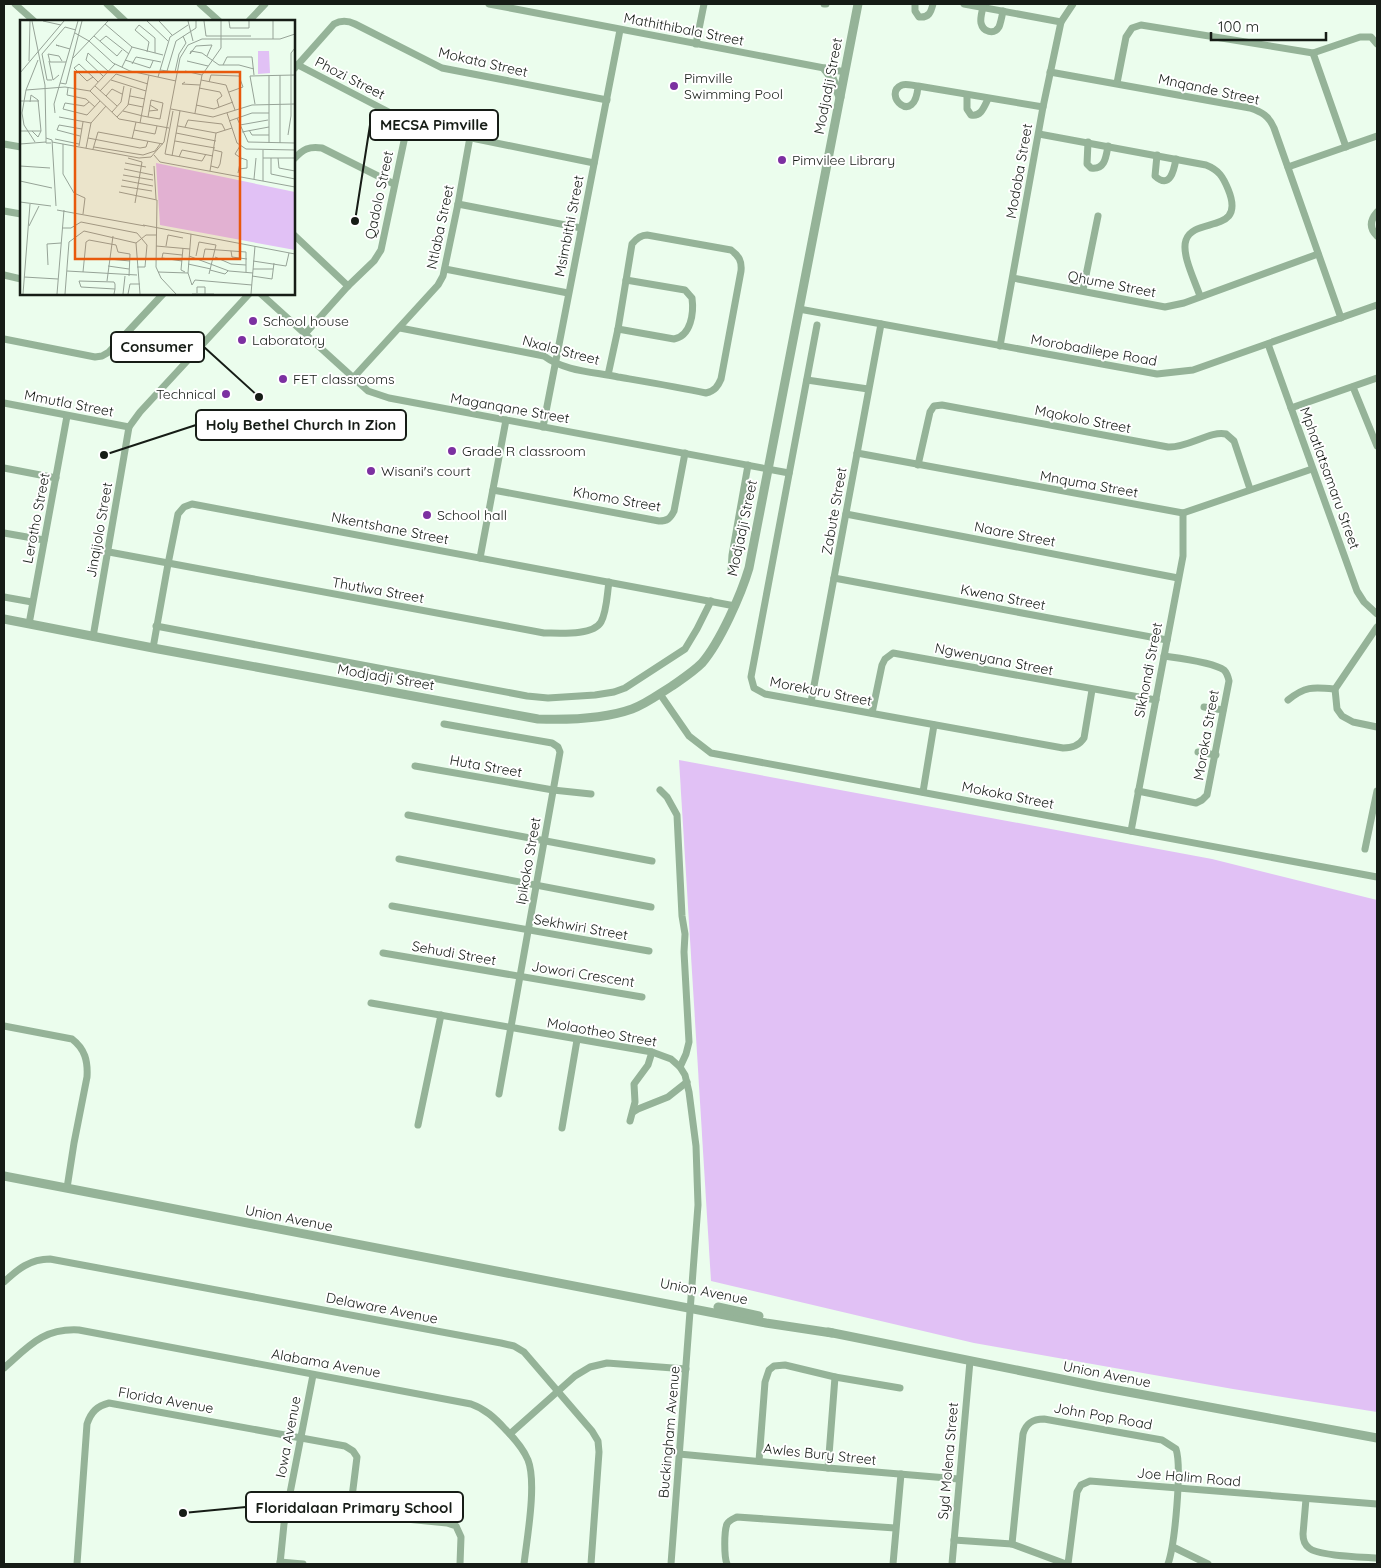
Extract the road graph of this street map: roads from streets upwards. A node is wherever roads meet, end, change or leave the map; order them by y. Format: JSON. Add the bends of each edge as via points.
{"nodes":[{"id":1,"x":15,"y":4,"type":"edge"},
{"id":2,"x":107,"y":4,"type":"edge"},
{"id":3,"x":200,"y":4,"type":"edge"},
{"id":4,"x":265,"y":4,"type":"edge"},
{"id":5,"x":489,"y":4,"type":"edge"},
{"id":6,"x":704,"y":4,"type":"edge"},
{"id":7,"x":858,"y":4,"type":"edge"},
{"id":8,"x":915,"y":4,"type":"edge"},
{"id":9,"x":933,"y":4,"type":"edge"},
{"id":10,"x":964,"y":4,"type":"edge"},
{"id":11,"x":1073,"y":4,"type":"edge"},
{"id":12,"x":983,"y":7,"type":"junction"},
{"id":13,"x":1003,"y":11,"type":"junction"},
{"id":14,"x":33,"y":20,"type":"edge"},
{"id":15,"x":125,"y":20,"type":"edge"},
{"id":16,"x":218,"y":20,"type":"edge"},
{"id":17,"x":250,"y":20,"type":"edge"},
{"id":18,"x":1060,"y":22,"type":"junction"},
{"id":19,"x":620,"y":30,"type":"junction"},
{"id":20,"x":696,"y":44,"type":"junction"},
{"id":21,"x":1377,"y":44,"type":"edge"},
{"id":22,"x":1313,"y":54,"type":"junction"},
{"id":23,"x":296,"y":67,"type":"edge"},
{"id":24,"x":824,"y":69,"type":"junction"},
{"id":25,"x":845,"y":72,"type":"junction"},
{"id":26,"x":1050,"y":72,"type":"junction"},
{"id":27,"x":1117,"y":83,"type":"junction"},
{"id":28,"x":918,"y":86,"type":"dead end"},
{"id":29,"x":968,"y":95,"type":"junction"},
{"id":30,"x":840,"y":98,"type":"junction"},
{"id":31,"x":988,"y":99,"type":"junction"},
{"id":32,"x":607,"y":100,"type":"junction"},
{"id":33,"x":1042,"y":107,"type":"junction"},
{"id":34,"x":408,"y":122,"type":"junction"},
{"id":35,"x":1039,"y":134,"type":"junction"},
{"id":36,"x":1377,"y":136,"type":"edge"},
{"id":37,"x":470,"y":138,"type":"junction"},
{"id":38,"x":1088,"y":142,"type":"junction"},
{"id":39,"x":4,"y":144,"type":"edge"},
{"id":40,"x":1108,"y":146,"type":"junction"},
{"id":41,"x":20,"y":147,"type":"edge"},
{"id":42,"x":1346,"y":147,"type":"junction"},
{"id":43,"x":1157,"y":155,"type":"junction"},
{"id":44,"x":295,"y":158,"type":"edge"},
{"id":45,"x":1176,"y":159,"type":"junction"},
{"id":46,"x":594,"y":163,"type":"junction"},
{"id":47,"x":1288,"y":167,"type":"junction"},
{"id":48,"x":394,"y":184,"type":"junction"},
{"id":49,"x":458,"y":204,"type":"junction"},
{"id":50,"x":4,"y":211,"type":"edge"},
{"id":51,"x":1377,"y":212,"type":"edge"},
{"id":52,"x":20,"y":214,"type":"edge"},
{"id":53,"x":1098,"y":216,"type":"dead end"},
{"id":54,"x":581,"y":228,"type":"junction"},
{"id":55,"x":295,"y":236,"type":"edge"},
{"id":56,"x":1377,"y":236,"type":"edge"},
{"id":57,"x":1318,"y":254,"type":"junction"},
{"id":58,"x":445,"y":269,"type":"junction"},
{"id":59,"x":4,"y":276,"type":"edge"},
{"id":60,"x":1013,"y":278,"type":"junction"},
{"id":61,"x":20,"y":279,"type":"edge"},
{"id":62,"x":626,"y":280,"type":"junction"},
{"id":63,"x":348,"y":286,"type":"junction"},
{"id":64,"x":1083,"y":290,"type":"junction"},
{"id":65,"x":568,"y":293,"type":"junction"},
{"id":66,"x":162,"y":295,"type":"edge"},
{"id":67,"x":248,"y":295,"type":"edge"},
{"id":68,"x":262,"y":295,"type":"edge"},
{"id":69,"x":1200,"y":296,"type":"junction"},
{"id":70,"x":1377,"y":306,"type":"edge"},
{"id":71,"x":799,"y":309,"type":"junction"},
{"id":72,"x":1341,"y":318,"type":"junction"},
{"id":73,"x":881,"y":324,"type":"junction"},
{"id":74,"x":817,"y":325,"type":"dead end"},
{"id":75,"x":400,"y":328,"type":"junction"},
{"id":76,"x":618,"y":329,"type":"junction"},
{"id":77,"x":305,"y":334,"type":"junction"},
{"id":78,"x":4,"y":339,"type":"edge"},
{"id":79,"x":1268,"y":344,"type":"junction"},
{"id":80,"x":1000,"y":346,"type":"junction"},
{"id":81,"x":555,"y":364,"type":"junction"},
{"id":82,"x":608,"y":375,"type":"junction"},
{"id":83,"x":353,"y":378,"type":"junction"},
{"id":84,"x":1377,"y":378,"type":"edge"},
{"id":85,"x":807,"y":380,"type":"junction"},
{"id":86,"x":1352,"y":387,"type":"junction"},
{"id":87,"x":868,"y":389,"type":"junction"},
{"id":88,"x":4,"y":404,"type":"edge"},
{"id":89,"x":1291,"y":408,"type":"junction"},
{"id":90,"x":67,"y":416,"type":"junction"},
{"id":91,"x":506,"y":420,"type":"junction"},
{"id":92,"x":543,"y":426,"type":"junction"},
{"id":93,"x":129,"y":427,"type":"junction"},
{"id":94,"x":1377,"y":444,"type":"edge"},
{"id":95,"x":685,"y":453,"type":"junction"},
{"id":96,"x":857,"y":454,"type":"junction"},
{"id":97,"x":748,"y":465,"type":"junction"},
{"id":98,"x":918,"y":465,"type":"junction"},
{"id":99,"x":4,"y":468,"type":"edge"},
{"id":100,"x":769,"y":468,"type":"junction"},
{"id":101,"x":1312,"y":469,"type":"junction"},
{"id":102,"x":789,"y":473,"type":"junction"},
{"id":103,"x":56,"y":478,"type":"junction"},
{"id":104,"x":1250,"y":489,"type":"junction"},
{"id":105,"x":493,"y":490,"type":"junction"},
{"id":106,"x":1183,"y":513,"type":"junction"},
{"id":107,"x":846,"y":514,"type":"junction"},
{"id":108,"x":4,"y":533,"type":"edge"},
{"id":109,"x":44,"y":540,"type":"junction"},
{"id":110,"x":109,"y":552,"type":"junction"},
{"id":111,"x":480,"y":558,"type":"junction"},
{"id":112,"x":168,"y":564,"type":"junction"},
{"id":113,"x":731,"y":570,"type":"dead end"},
{"id":114,"x":834,"y":578,"type":"junction"},
{"id":115,"x":1178,"y":578,"type":"junction"},
{"id":116,"x":609,"y":582,"type":"junction"},
{"id":117,"x":4,"y":597,"type":"edge"},
{"id":118,"x":712,"y":601,"type":"junction"},
{"id":119,"x":32,"y":602,"type":"junction"},
{"id":120,"x":735,"y":606,"type":"junction"},
{"id":121,"x":1377,"y":614,"type":"edge"},
{"id":122,"x":4,"y":619,"type":"edge"},
{"id":123,"x":29,"y":624,"type":"junction"},
{"id":124,"x":156,"y":626,"type":"junction"},
{"id":125,"x":1377,"y":627,"type":"edge"},
{"id":126,"x":93,"y":637,"type":"junction"},
{"id":127,"x":1167,"y":640,"type":"junction"},
{"id":128,"x":153,"y":648,"type":"junction"},
{"id":129,"x":1164,"y":656,"type":"junction"},
{"id":130,"x":1335,"y":689,"type":"junction"},
{"id":131,"x":1092,"y":690,"type":"junction"},
{"id":132,"x":660,"y":694,"type":"junction"},
{"id":133,"x":1156,"y":700,"type":"junction"},
{"id":134,"x":1288,"y":700,"type":"dead end"},
{"id":135,"x":811,"y":702,"type":"junction"},
{"id":136,"x":1204,"y":707,"type":"dead end"},
{"id":137,"x":1223,"y":710,"type":"junction"},
{"id":138,"x":872,"y":713,"type":"junction"},
{"id":139,"x":444,"y":724,"type":"dead end"},
{"id":140,"x":934,"y":725,"type":"junction"},
{"id":141,"x":1377,"y":727,"type":"edge"},
{"id":142,"x":1198,"y":752,"type":"dead end"},
{"id":143,"x":1216,"y":755,"type":"junction"},
{"id":144,"x":415,"y":766,"type":"dead end"},
{"id":145,"x":553,"y":790,"type":"junction"},
{"id":146,"x":660,"y":790,"type":"dead end"},
{"id":147,"x":1138,"y":791,"type":"junction"},
{"id":148,"x":1377,"y":791,"type":"edge"},
{"id":149,"x":923,"y":792,"type":"junction"},
{"id":150,"x":591,"y":794,"type":"dead end"},
{"id":151,"x":1375,"y":810,"type":"edge"},
{"id":152,"x":408,"y":815,"type":"dead end"},
{"id":153,"x":1131,"y":831,"type":"junction"},
{"id":154,"x":544,"y":842,"type":"junction"},
{"id":155,"x":1365,"y":849,"type":"dead end"},
{"id":156,"x":400,"y":859,"type":"dead end"},
{"id":157,"x":652,"y":861,"type":"dead end"},
{"id":158,"x":1377,"y":877,"type":"edge"},
{"id":159,"x":537,"y":885,"type":"junction"},
{"id":160,"x":392,"y":906,"type":"dead end"},
{"id":161,"x":651,"y":907,"type":"dead end"},
{"id":162,"x":528,"y":930,"type":"junction"},
{"id":163,"x":649,"y":951,"type":"dead end"},
{"id":164,"x":383,"y":954,"type":"dead end"},
{"id":165,"x":520,"y":977,"type":"junction"},
{"id":166,"x":642,"y":997,"type":"dead end"},
{"id":167,"x":371,"y":1003,"type":"dead end"},
{"id":168,"x":441,"y":1016,"type":"junction"},
{"id":169,"x":4,"y":1026,"type":"edge"},
{"id":170,"x":511,"y":1028,"type":"junction"},
{"id":171,"x":577,"y":1040,"type":"junction"},
{"id":172,"x":652,"y":1052,"type":"junction"},
{"id":173,"x":680,"y":1067,"type":"junction"},
{"id":174,"x":687,"y":1082,"type":"junction"},
{"id":175,"x":499,"y":1094,"type":"dead end"},
{"id":176,"x":633,"y":1112,"type":"junction"},
{"id":177,"x":630,"y":1121,"type":"dead end"},
{"id":178,"x":418,"y":1124,"type":"dead end"},
{"id":179,"x":562,"y":1128,"type":"dead end"},
{"id":180,"x":4,"y":1176,"type":"edge"},
{"id":181,"x":67,"y":1188,"type":"junction"},
{"id":182,"x":4,"y":1282,"type":"edge"},
{"id":183,"x":691,"y":1305,"type":"junction"},
{"id":184,"x":970,"y":1361,"type":"junction"},
{"id":185,"x":4,"y":1368,"type":"edge"},
{"id":186,"x":686,"y":1369,"type":"junction"},
{"id":187,"x":313,"y":1375,"type":"junction"},
{"id":188,"x":835,"y":1377,"type":"junction"},
{"id":189,"x":900,"y":1388,"type":"dead end"},
{"id":190,"x":558,"y":1391,"type":"junction"},
{"id":191,"x":510,"y":1434,"type":"junction"},
{"id":192,"x":301,"y":1437,"type":"junction"},
{"id":193,"x":1377,"y":1438,"type":"edge"},
{"id":194,"x":680,"y":1454,"type":"junction"},
{"id":195,"x":759,"y":1461,"type":"junction"},
{"id":196,"x":828,"y":1468,"type":"junction"},
{"id":197,"x":901,"y":1474,"type":"junction"},
{"id":198,"x":959,"y":1479,"type":"junction"},
{"id":199,"x":1178,"y":1488,"type":"junction"},
{"id":200,"x":1306,"y":1499,"type":"junction"},
{"id":201,"x":1377,"y":1504,"type":"edge"},
{"id":202,"x":895,"y":1528,"type":"junction"},
{"id":203,"x":954,"y":1540,"type":"junction"},
{"id":204,"x":1012,"y":1544,"type":"junction"},
{"id":205,"x":1173,"y":1547,"type":"junction"},
{"id":206,"x":1377,"y":1558,"type":"edge"},
{"id":207,"x":280,"y":1563,"type":"edge"},
{"id":208,"x":77,"y":1564,"type":"edge"},
{"id":209,"x":303,"y":1564,"type":"edge"},
{"id":210,"x":460,"y":1564,"type":"edge"},
{"id":211,"x":524,"y":1564,"type":"edge"},
{"id":212,"x":591,"y":1564,"type":"edge"},
{"id":213,"x":671,"y":1564,"type":"edge"},
{"id":214,"x":727,"y":1564,"type":"edge"},
{"id":215,"x":893,"y":1564,"type":"edge"},
{"id":216,"x":952,"y":1564,"type":"edge"},
{"id":217,"x":1067,"y":1564,"type":"edge"},
{"id":218,"x":1168,"y":1564,"type":"edge"},
{"id":219,"x":1208,"y":1564,"type":"edge"}],
"edges":[{"from":1,"to":14,"type":"street"},
{"from":2,"to":15,"type":"street"},
{"from":3,"to":16,"type":"street"},
{"from":4,"to":17,"type":"street"},
{"from":5,"to":19,"type":"street","name":"Mathithibala Street"},
{"from":6,"to":20,"type":"street"},
{"from":7,"to":25,"type":"street","name":"Modjadji Street"},
{"from":8,"to":9,"type":"street","via":[[916,14],[924,18],[931,12]]},
{"from":10,"to":12,"type":"street"},
{"from":11,"to":18,"type":"street","name":"Modoba Street"},
{"from":12,"to":13,"type":"street"},
{"from":12,"to":13,"type":"street","via":[[982,25],[989,32],[998,28]]},
{"from":13,"to":18,"type":"street"},
{"from":18,"to":26,"type":"street","name":"Modoba Street"},
{"from":19,"to":20,"type":"street","name":"Mathithibala Street"},
{"from":19,"to":32,"type":"street","name":"Msimbithi Street"},
{"from":20,"to":24,"type":"street","name":"Mathithibala Street"},
{"from":21,"to":22,"type":"street","via":[[1371,37],[1360,37]]},
{"from":22,"to":27,"type":"street","via":[[1141,25],[1132,28],[1126,37]]},
{"from":22,"to":42,"type":"street"},
{"from":23,"to":32,"type":"street","name":"Mokata Street","via":[[332,26],[345,21],[442,68]]},
{"from":23,"to":34,"type":"street","name":"Phozi Street"},
{"from":24,"to":25,"type":"street","name":"Mathithibala Street"},
{"from":24,"to":30,"type":"street","via":[[832,78]]},
{"from":25,"to":30,"type":"street","name":"Modjadji Street"},
{"from":26,"to":27,"type":"street","name":"Mnqande Street"},
{"from":26,"to":33,"type":"street","name":"Modoba Street"},
{"from":27,"to":47,"type":"street","name":"Mnqande Street","via":[[1262,112],[1270,119]]},
{"from":28,"to":29,"type":"street"},
{"from":29,"to":31,"type":"street"},
{"from":29,"to":31,"type":"street","via":[[966,108],[974,116],[982,111]]},
{"from":30,"to":71,"type":"street","name":"Modjadji Street"},
{"from":31,"to":33,"type":"street"},
{"from":32,"to":46,"type":"street","name":"Msimbithi Street"},
{"from":33,"to":35,"type":"street","name":"Modoba Street"},
{"from":34,"to":37,"type":"street","name":"Phozi Street"},
{"from":34,"to":48,"type":"street","name":"Qadolo Street"},
{"from":35,"to":38,"type":"street"},
{"from":35,"to":60,"type":"street","name":"Modoba Street"},
{"from":36,"to":42,"type":"street"},
{"from":37,"to":46,"type":"street","name":"Phozi Street"},
{"from":37,"to":49,"type":"street","name":"Ntlaba Street"},
{"from":38,"to":40,"type":"street"},
{"from":38,"to":40,"type":"street","via":[[1087,164],[1091,168],[1096,169],[1105,162]]},
{"from":39,"to":41,"type":"street"},
{"from":40,"to":43,"type":"street"},
{"from":42,"to":47,"type":"street"},
{"from":43,"to":45,"type":"street"},
{"from":43,"to":45,"type":"street","via":[[1154,169],[1159,180],[1170,178]]},
{"from":44,"to":48,"type":"street","via":[[310,146],[322,148]]},
{"from":45,"to":69,"type":"street","via":[[1216,169],[1232,198],[1229,216],[1193,231],[1186,238],[1184,252]]},
{"from":46,"to":54,"type":"street","name":"Msimbithi Street"},
{"from":47,"to":57,"type":"street","name":"Mnqande Street"},
{"from":48,"to":63,"type":"street","name":"Qadolo Street","via":[[381,250]]},
{"from":49,"to":54,"type":"street"},
{"from":49,"to":58,"type":"street","name":"Ntlaba Street"},
{"from":50,"to":52,"type":"street"},
{"from":51,"to":56,"type":"street","via":[[1371,226]]},
{"from":53,"to":64,"type":"street"},
{"from":54,"to":65,"type":"street","name":"Msimbithi Street"},
{"from":55,"to":63,"type":"street"},
{"from":57,"to":69,"type":"street","name":"Qhume Street"},
{"from":57,"to":72,"type":"street","name":"Mnqande Street"},
{"from":58,"to":65,"type":"street"},
{"from":58,"to":75,"type":"street","name":"Ntlaba Street","via":[[438,284]]},
{"from":59,"to":61,"type":"street"},
{"from":60,"to":64,"type":"street","name":"Qhume Street"},
{"from":60,"to":80,"type":"street","name":"Modoba Street"},
{"from":62,"to":76,"type":"street"},
{"from":62,"to":76,"type":"street","via":[[685,290],[692,298],[692,308],[687,331],[679,338]]},
{"from":62,"to":82,"type":"street","name":"Nxala Street","via":[[632,244],[643,235],[731,250],[741,262],[721,379],[716,388],[706,393]]},
{"from":63,"to":77,"type":"street","name":"Qadolo Street"},
{"from":64,"to":69,"type":"street","name":"Qhume Street","via":[[1165,307]]},
{"from":65,"to":81,"type":"street","name":"Msimbithi Street"},
{"from":66,"to":78,"type":"street","via":[[109,352],[100,356]]},
{"from":67,"to":93,"type":"street","name":"Jinqijolo Street"},
{"from":68,"to":77,"type":"street","name":"Maganqane Street"},
{"from":70,"to":72,"type":"street","name":"Morobadilepe Road"},
{"from":71,"to":73,"type":"street","name":"Morobadilepe Road"},
{"from":71,"to":100,"type":"street","name":"Modjadji Street"},
{"from":72,"to":79,"type":"street","name":"Morobadilepe Road"},
{"from":73,"to":80,"type":"street","name":"Morobadilepe Road"},
{"from":73,"to":87,"type":"street","name":"Zabute Street"},
{"from":74,"to":85,"type":"street","name":"Morekuru Street"},
{"from":75,"to":81,"type":"street","name":"Nxala Street","via":[[544,356]]},
{"from":75,"to":83,"type":"street","name":"Ntlaba Street"},
{"from":76,"to":82,"type":"street"},
{"from":77,"to":83,"type":"street","name":"Maganqane Street"},
{"from":79,"to":80,"type":"street","name":"Morobadilepe Road","via":[[1193,370],[1157,374]]},
{"from":79,"to":89,"type":"street","name":"Mphatlatsamaru Street"},
{"from":81,"to":82,"type":"street","name":"Nxala Street"},
{"from":81,"to":92,"type":"street","name":"Msimbithi Street"},
{"from":83,"to":91,"type":"street","name":"Maganqane Street","via":[[368,391],[389,398]]},
{"from":84,"to":86,"type":"street"},
{"from":85,"to":87,"type":"street"},
{"from":85,"to":102,"type":"street","name":"Morekuru Street"},
{"from":86,"to":89,"type":"street"},
{"from":86,"to":94,"type":"street"},
{"from":87,"to":96,"type":"street","name":"Zabute Street"},
{"from":88,"to":90,"type":"street","name":"Mmutla Street"},
{"from":89,"to":101,"type":"street","name":"Mphatlatsamaru Street"},
{"from":90,"to":93,"type":"street","name":"Mmutla Street"},
{"from":90,"to":103,"type":"street","name":"Lerotho Street"},
{"from":91,"to":92,"type":"street","name":"Maganqane Street"},
{"from":91,"to":105,"type":"street"},
{"from":92,"to":95,"type":"street","name":"Maganqane Street"},
{"from":93,"to":110,"type":"street","name":"Jinqijolo Street"},
{"from":95,"to":97,"type":"street","name":"Maganqane Street"},
{"from":95,"to":105,"type":"street","name":"Khomo Street","via":[[674,512],[666,520]]},
{"from":96,"to":98,"type":"street","name":"Mnquma Street"},
{"from":96,"to":107,"type":"street","name":"Zabute Street"},
{"from":97,"to":100,"type":"street","name":"Maganqane Street"},
{"from":97,"to":113,"type":"street"},
{"from":98,"to":104,"type":"street","name":"Mqokolo Street","via":[[930,412],[934,406],[942,405],[1176,448],[1226,434],[1234,441]]},
{"from":98,"to":106,"type":"street","name":"Mnquma Street"},
{"from":99,"to":103,"type":"street"},
{"from":100,"to":102,"type":"street","name":"Maganqane Street"},
{"from":100,"to":120,"type":"street","name":"Modjadji Street","via":[[749,568]]},
{"from":101,"to":104,"type":"street","name":"Mnquma Street"},
{"from":101,"to":121,"type":"street","name":"Mphatlatsamaru Street","via":[[1357,592]]},
{"from":102,"to":135,"type":"street","name":"Morekuru Street","via":[[751,680],[754,688],[762,693]]},
{"from":103,"to":109,"type":"street","name":"Lerotho Street"},
{"from":104,"to":106,"type":"street","name":"Mnquma Street"},
{"from":105,"to":111,"type":"street"},
{"from":106,"to":115,"type":"street","name":"Sikhondi Street","via":[[1183,556]]},
{"from":107,"to":114,"type":"street","name":"Zabute Street"},
{"from":107,"to":115,"type":"street","name":"Naare Street"},
{"from":108,"to":109,"type":"street"},
{"from":109,"to":119,"type":"street","name":"Lerotho Street"},
{"from":110,"to":112,"type":"street","name":"Thutlwa Street"},
{"from":110,"to":126,"type":"street","name":"Jinqijolo Street"},
{"from":111,"to":112,"type":"street","name":"Nkentshane Street","via":[[195,504],[184,507],[178,514]]},
{"from":111,"to":116,"type":"street","name":"Nkentshane Street"},
{"from":112,"to":116,"type":"street","name":"Thutlwa Street","via":[[544,633],[588,631],[597,627],[603,617]]},
{"from":112,"to":124,"type":"street","name":"Nkentshane Street"},
{"from":114,"to":127,"type":"street","name":"Kwena Street"},
{"from":114,"to":135,"type":"street","name":"Zabute Street"},
{"from":115,"to":127,"type":"street","name":"Sikhondi Street"},
{"from":116,"to":118,"type":"street","name":"Nkentshane Street"},
{"from":117,"to":119,"type":"street"},
{"from":118,"to":120,"type":"street","name":"Nkentshane Street"},
{"from":118,"to":124,"type":"street","via":[[685,649],[630,686],[614,692],[564,697],[527,696]]},
{"from":119,"to":123,"type":"street","name":"Lerotho Street"},
{"from":120,"to":132,"type":"street","name":"Modjadji Street","via":[[703,661]]},
{"from":122,"to":123,"type":"street","name":"Modjadji Street"},
{"from":123,"to":126,"type":"street","name":"Modjadji Street"},
{"from":124,"to":128,"type":"street","name":"Nkentshane Street"},
{"from":125,"to":130,"type":"street"},
{"from":126,"to":128,"type":"street","name":"Modjadji Street"},
{"from":127,"to":129,"type":"street","name":"Sikhondi Street"},
{"from":128,"to":132,"type":"street","name":"Modjadji Street","via":[[538,719],[614,714],[632,709]]},
{"from":129,"to":133,"type":"street","name":"Sikhondi Street"},
{"from":129,"to":137,"type":"street","name":"Moroka Street","via":[[1211,665],[1226,672],[1228,681]]},
{"from":130,"to":134,"type":"street","via":[[1309,688]]},
{"from":130,"to":141,"type":"street","via":[[1336,709],[1342,716],[1352,722]]},
{"from":131,"to":133,"type":"street","name":"Ngwenyana Street"},
{"from":131,"to":138,"type":"street","name":"Ngwenyana Street","via":[[893,653],[882,665]]},
{"from":131,"to":140,"type":"street","name":"Morekuru Street","via":[[1084,738],[1069,748]]},
{"from":132,"to":149,"type":"street","name":"Mokoka Street","via":[[689,736],[711,753]]},
{"from":133,"to":147,"type":"street","name":"Sikhondi Street"},
{"from":135,"to":138,"type":"street","name":"Morekuru Street"},
{"from":136,"to":137,"type":"street"},
{"from":137,"to":143,"type":"street","name":"Moroka Street"},
{"from":138,"to":140,"type":"street","name":"Morekuru Street"},
{"from":139,"to":145,"type":"street","name":"Ipikoko Street","via":[[555,745],[560,752]]},
{"from":140,"to":149,"type":"street"},
{"from":142,"to":143,"type":"street"},
{"from":143,"to":147,"type":"street","name":"Moroka Street","via":[[1207,795],[1196,803]]},
{"from":144,"to":145,"type":"street","name":"Huta Street"},
{"from":145,"to":150,"type":"street"},
{"from":145,"to":154,"type":"street","name":"Ipikoko Street"},
{"from":146,"to":173,"type":"street","via":[[677,815],[679,841],[689,1042]]},
{"from":147,"to":153,"type":"street","name":"Sikhondi Street"},
{"from":148,"to":151,"type":"street"},
{"from":149,"to":153,"type":"street","name":"Mokoka Street"},
{"from":151,"to":155,"type":"street"},
{"from":152,"to":154,"type":"street"},
{"from":153,"to":158,"type":"street","name":"Mokoka Street"},
{"from":154,"to":157,"type":"street"},
{"from":154,"to":159,"type":"street","name":"Ipikoko Street"},
{"from":156,"to":159,"type":"street"},
{"from":159,"to":161,"type":"street"},
{"from":159,"to":162,"type":"street","name":"Ipikoko Street"},
{"from":160,"to":162,"type":"street","name":"Sekhwiri Street"},
{"from":162,"to":163,"type":"street","name":"Sekhwiri Street"},
{"from":162,"to":165,"type":"street","name":"Ipikoko Street"},
{"from":164,"to":165,"type":"street","name":"Sehudi Street"},
{"from":165,"to":166,"type":"street","name":"Jowori Crescent"},
{"from":165,"to":170,"type":"street","name":"Ipikoko Street"},
{"from":167,"to":168,"type":"street","name":"Molaotheo Street"},
{"from":168,"to":170,"type":"street","name":"Molaotheo Street"},
{"from":168,"to":178,"type":"street"},
{"from":169,"to":181,"type":"street","via":[[72,1039],[85,1054],[87,1077]]},
{"from":170,"to":171,"type":"street","name":"Molaotheo Street"},
{"from":170,"to":175,"type":"street","name":"Ipikoko Street"},
{"from":171,"to":172,"type":"street","name":"Molaotheo Street"},
{"from":171,"to":179,"type":"street"},
{"from":172,"to":173,"type":"street","name":"Molaotheo Street"},
{"from":172,"to":176,"type":"street","via":[[648,1065],[634,1084]]},
{"from":173,"to":174,"type":"street"},
{"from":174,"to":176,"type":"street","via":[[668,1097]]},
{"from":174,"to":183,"type":"street","via":[[698,1175]]},
{"from":176,"to":177,"type":"street"},
{"from":180,"to":181,"type":"street","name":"Union Avenue"},
{"from":181,"to":183,"type":"street","name":"Union Avenue","via":[[569,1285],[630,1292]]},
{"from":182,"to":190,"type":"street","name":"Delaware Avenue","via":[[26,1264],[50,1258],[501,1343],[524,1352]]},
{"from":183,"to":184,"type":"street","name":"Union Avenue","via":[[744,1312]]},
{"from":183,"to":186,"type":"street","name":"Buckingham Avenue"},
{"from":184,"to":193,"type":"street","name":"Union Avenue"},
{"from":184,"to":198,"type":"street","name":"Syd Molena Street"},
{"from":185,"to":187,"type":"street","name":"Alabama Avenue","via":[[40,1337],[72,1329]]},
{"from":186,"to":190,"type":"street","via":[[607,1363],[583,1371]]},
{"from":186,"to":194,"type":"street","name":"Buckingham Avenue"},
{"from":187,"to":191,"type":"street","name":"Alabama Avenue","via":[[471,1404],[488,1412]]},
{"from":187,"to":192,"type":"street","name":"Iowa Avenue"},
{"from":188,"to":189,"type":"street"},
{"from":188,"to":195,"type":"street","via":[[785,1365],[769,1370],[765,1382]]},
{"from":188,"to":196,"type":"street"},
{"from":190,"to":191,"type":"street"},
{"from":190,"to":212,"type":"street","name":"Delaware Avenue","via":[[592,1431],[599,1446]]},
{"from":191,"to":211,"type":"street","name":"Alabama Avenue","via":[[527,1459],[531,1472]]},
{"from":192,"to":207,"type":"street","name":"Iowa Avenue"},
{"from":192,"to":208,"type":"street","name":"Florida Avenue","via":[[118,1403],[102,1405],[92,1412],[87,1424]]},
{"from":192,"to":210,"type":"street","name":"Florida Avenue","via":[[345,1446],[353,1451],[357,1461],[352,1502],[360,1511],[375,1516],[456,1526],[461,1536]]},
{"from":194,"to":195,"type":"street","name":"Awles Bury Street"},
{"from":194,"to":213,"type":"street","name":"Buckingham Avenue"},
{"from":195,"to":196,"type":"street","name":"Awles Bury Street"},
{"from":196,"to":197,"type":"street","name":"Awles Bury Street"},
{"from":197,"to":198,"type":"street","name":"Awles Bury Street"},
{"from":197,"to":202,"type":"street"},
{"from":198,"to":203,"type":"street","name":"Syd Molena Street"},
{"from":199,"to":200,"type":"street","name":"Joe Halim Road"},
{"from":199,"to":204,"type":"street","name":"John Pop Road","via":[[1178,1452],[1168,1442],[1074,1423],[1036,1419],[1026,1426],[1023,1434]]},
{"from":199,"to":205,"type":"street","name":"John Pop Road"},
{"from":199,"to":217,"type":"street","name":"Joe Halim Road","via":[[1090,1481],[1082,1484],[1077,1492]]},
{"from":200,"to":201,"type":"street","name":"Joe Halim Road"},
{"from":200,"to":206,"type":"street","via":[[1302,1534],[1308,1548],[1318,1553]]},
{"from":202,"to":214,"type":"street","via":[[737,1517],[726,1526],[724,1559]]},
{"from":202,"to":215,"type":"street"},
{"from":203,"to":204,"type":"street"},
{"from":203,"to":216,"type":"street","name":"Syd Molena Street"},
{"from":204,"to":217,"type":"street"},
{"from":205,"to":218,"type":"street","name":"John Pop Road"},
{"from":205,"to":219,"type":"street"},
{"from":207,"to":209,"type":"street"}]}
